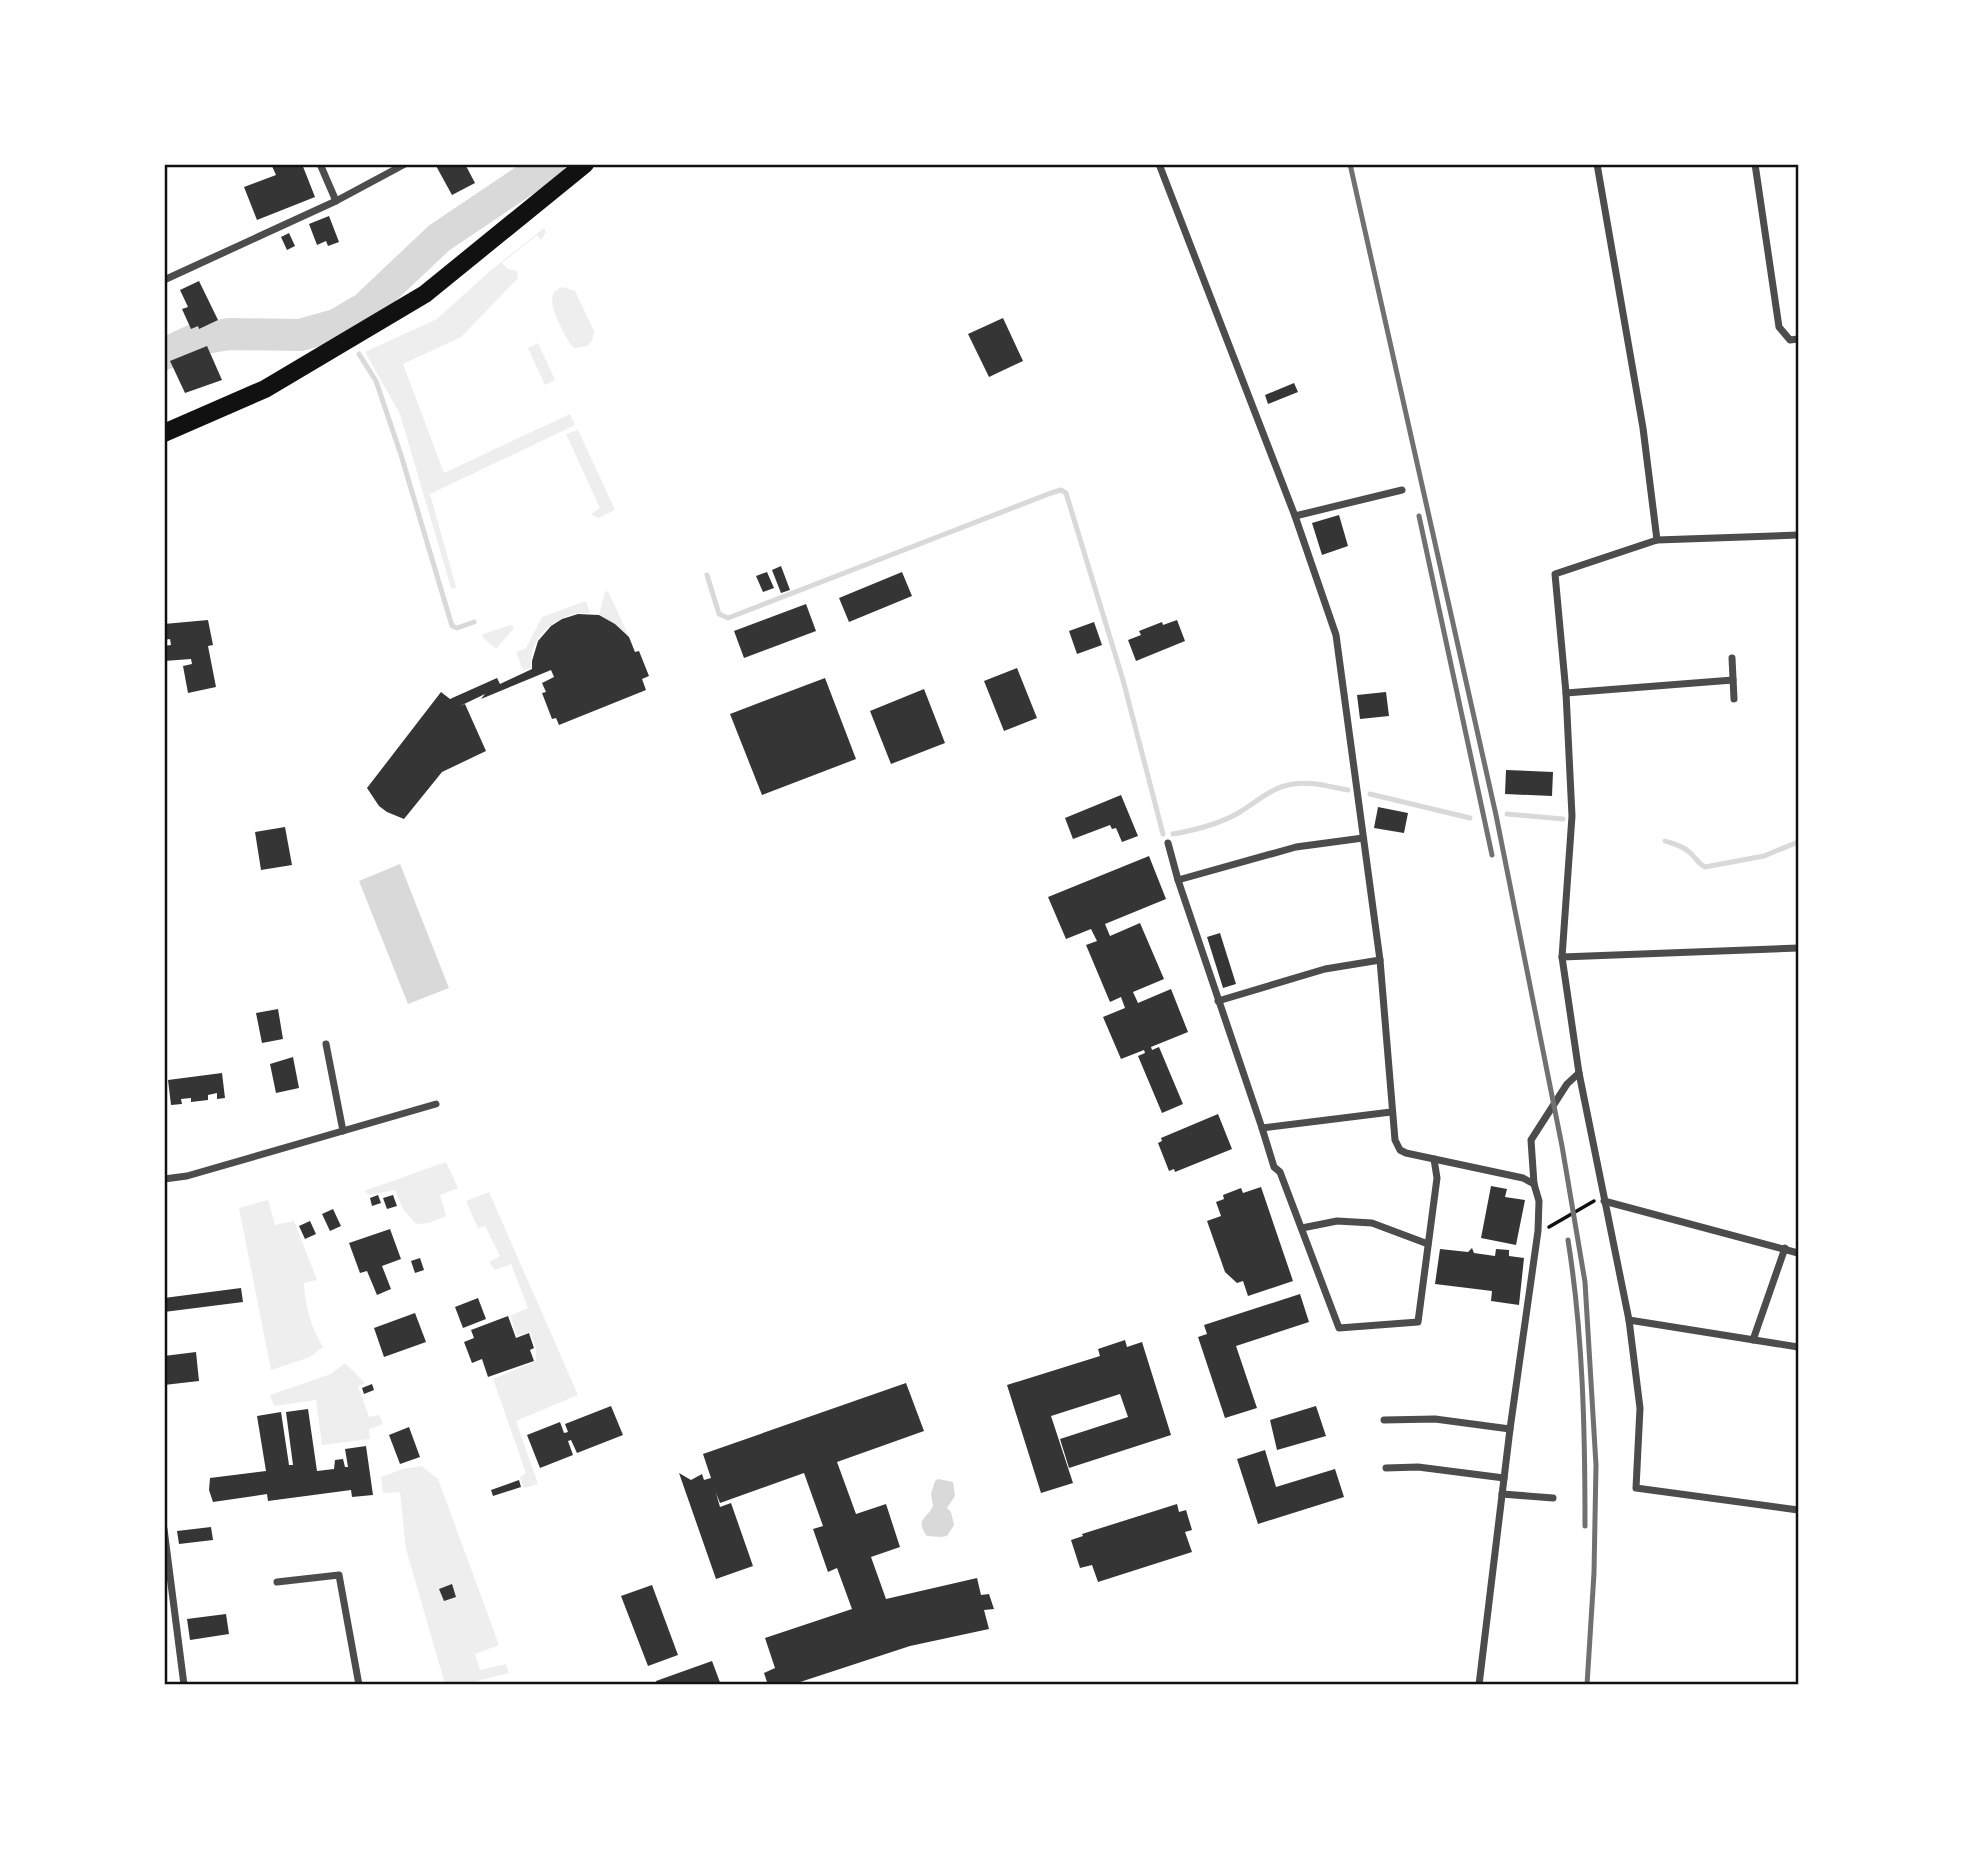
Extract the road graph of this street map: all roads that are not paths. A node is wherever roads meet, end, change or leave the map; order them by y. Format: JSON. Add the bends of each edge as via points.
{"nodes":[{"id":1,"x":320,"y":164,"type":"edge"},
{"id":2,"x":405,"y":164,"type":"edge"},
{"id":3,"x":1159,"y":164,"type":"edge"},
{"id":4,"x":1597,"y":164,"type":"edge"},
{"id":5,"x":1755,"y":164,"type":"edge"},
{"id":6,"x":578,"y":167,"type":"edge"},
{"id":7,"x":337,"y":201,"type":"junction"},
{"id":8,"x":164,"y":280,"type":"edge"},
{"id":9,"x":1798,"y":338,"type":"edge"},
{"id":10,"x":164,"y":433,"type":"edge"},
{"id":11,"x":1402,"y":490,"type":"dead end"},
{"id":12,"x":1295,"y":516,"type":"junction"},
{"id":13,"x":1798,"y":535,"type":"edge"},
{"id":14,"x":1657,"y":540,"type":"junction"},
{"id":15,"x":1732,"y":658,"type":"dead end"},
{"id":16,"x":1733,"y":680,"type":"junction"},
{"id":17,"x":1566,"y":693,"type":"junction"},
{"id":18,"x":1734,"y":699,"type":"dead end"},
{"id":19,"x":1363,"y":838,"type":"junction"},
{"id":20,"x":1168,"y":843,"type":"dead end"},
{"id":21,"x":1178,"y":880,"type":"junction"},
{"id":22,"x":1798,"y":948,"type":"edge"},
{"id":23,"x":1562,"y":957,"type":"junction"},
{"id":24,"x":1380,"y":960,"type":"junction"},
{"id":25,"x":1218,"y":1001,"type":"junction"},
{"id":26,"x":326,"y":1044,"type":"dead end"},
{"id":27,"x":1579,"y":1073,"type":"junction"},
{"id":28,"x":436,"y":1104,"type":"dead end"},
{"id":29,"x":1391,"y":1112,"type":"junction"},
{"id":30,"x":1262,"y":1128,"type":"junction"},
{"id":31,"x":343,"y":1131,"type":"junction"},
{"id":32,"x":1434,"y":1159,"type":"junction"},
{"id":33,"x":164,"y":1179,"type":"edge"},
{"id":34,"x":1534,"y":1184,"type":"junction"},
{"id":35,"x":1601,"y":1200,"type":"junction"},
{"id":36,"x":1302,"y":1228,"type":"junction"},
{"id":37,"x":1428,"y":1244,"type":"junction"},
{"id":38,"x":1785,"y":1248,"type":"junction"},
{"id":39,"x":1798,"y":1253,"type":"edge"},
{"id":40,"x":1629,"y":1320,"type":"junction"},
{"id":41,"x":1753,"y":1340,"type":"junction"},
{"id":42,"x":1798,"y":1347,"type":"edge"},
{"id":43,"x":1384,"y":1420,"type":"dead end"},
{"id":44,"x":1510,"y":1429,"type":"junction"},
{"id":45,"x":1387,"y":1468,"type":"dead end"},
{"id":46,"x":1504,"y":1478,"type":"junction"},
{"id":47,"x":1502,"y":1494,"type":"junction"},
{"id":48,"x":1553,"y":1497,"type":"dead end"},
{"id":49,"x":1798,"y":1510,"type":"edge"},
{"id":50,"x":164,"y":1529,"type":"edge"},
{"id":51,"x":277,"y":1582,"type":"dead end"},
{"id":52,"x":184,"y":1685,"type":"edge"},
{"id":53,"x":359,"y":1685,"type":"edge"},
{"id":54,"x":1479,"y":1685,"type":"edge"}],
"edges":[{"from":1,"to":7,"type":"street"},
{"from":2,"to":7,"type":"street"},
{"from":3,"to":12,"type":"street"},
{"from":4,"to":14,"type":"street","via":[[1643,428]]},
{"from":5,"to":9,"type":"street","via":[[1779,327],[1790,340]]},
{"from":6,"to":10,"type":"main road","via":[[425,294],[265,389]]},
{"from":7,"to":8,"type":"street"},
{"from":11,"to":12,"type":"street"},
{"from":12,"to":19,"type":"street","via":[[1336,635]]},
{"from":13,"to":14,"type":"street"},
{"from":14,"to":17,"type":"street","via":[[1555,574]]},
{"from":15,"to":16,"type":"street"},
{"from":16,"to":17,"type":"street"},
{"from":16,"to":18,"type":"street"},
{"from":17,"to":23,"type":"street","via":[[1572,816]]},
{"from":19,"to":21,"type":"street","via":[[1296,848]]},
{"from":19,"to":24,"type":"street"},
{"from":20,"to":21,"type":"street"},
{"from":21,"to":25,"type":"street"},
{"from":22,"to":23,"type":"street"},
{"from":23,"to":27,"type":"street"},
{"from":24,"to":25,"type":"street","via":[[1325,970]]},
{"from":24,"to":29,"type":"street"},
{"from":25,"to":30,"type":"street"},
{"from":26,"to":31,"type":"street"},
{"from":27,"to":34,"type":"street","via":[[1531,1140]]},
{"from":27,"to":35,"type":"street"},
{"from":28,"to":31,"type":"street"},
{"from":29,"to":30,"type":"street"},
{"from":29,"to":32,"type":"street","via":[[1400,1150]]},
{"from":30,"to":36,"type":"street"},
{"from":31,"to":33,"type":"street"},
{"from":32,"to":34,"type":"street"},
{"from":32,"to":37,"type":"street","via":[[1437,1178]]},
{"from":34,"to":44,"type":"street","via":[[1539,1201],[1537,1241]]},
{"from":35,"to":38,"type":"street"},
{"from":35,"to":40,"type":"street"},
{"from":36,"to":37,"type":"street","via":[[1337,1221],[1372,1223]]},
{"from":36,"to":37,"type":"street","via":[[1339,1328],[1418,1322]]},
{"from":38,"to":39,"type":"street"},
{"from":38,"to":41,"type":"street"},
{"from":40,"to":41,"type":"street"},
{"from":40,"to":49,"type":"street","via":[[1640,1408],[1636,1488]]},
{"from":41,"to":42,"type":"street"},
{"from":43,"to":44,"type":"street","via":[[1435,1419]]},
{"from":44,"to":46,"type":"street"},
{"from":45,"to":46,"type":"street","via":[[1418,1467]]},
{"from":46,"to":47,"type":"street"},
{"from":47,"to":48,"type":"street"},
{"from":47,"to":54,"type":"street"},
{"from":50,"to":52,"type":"street"},
{"from":51,"to":53,"type":"street","via":[[339,1575]]}]}
